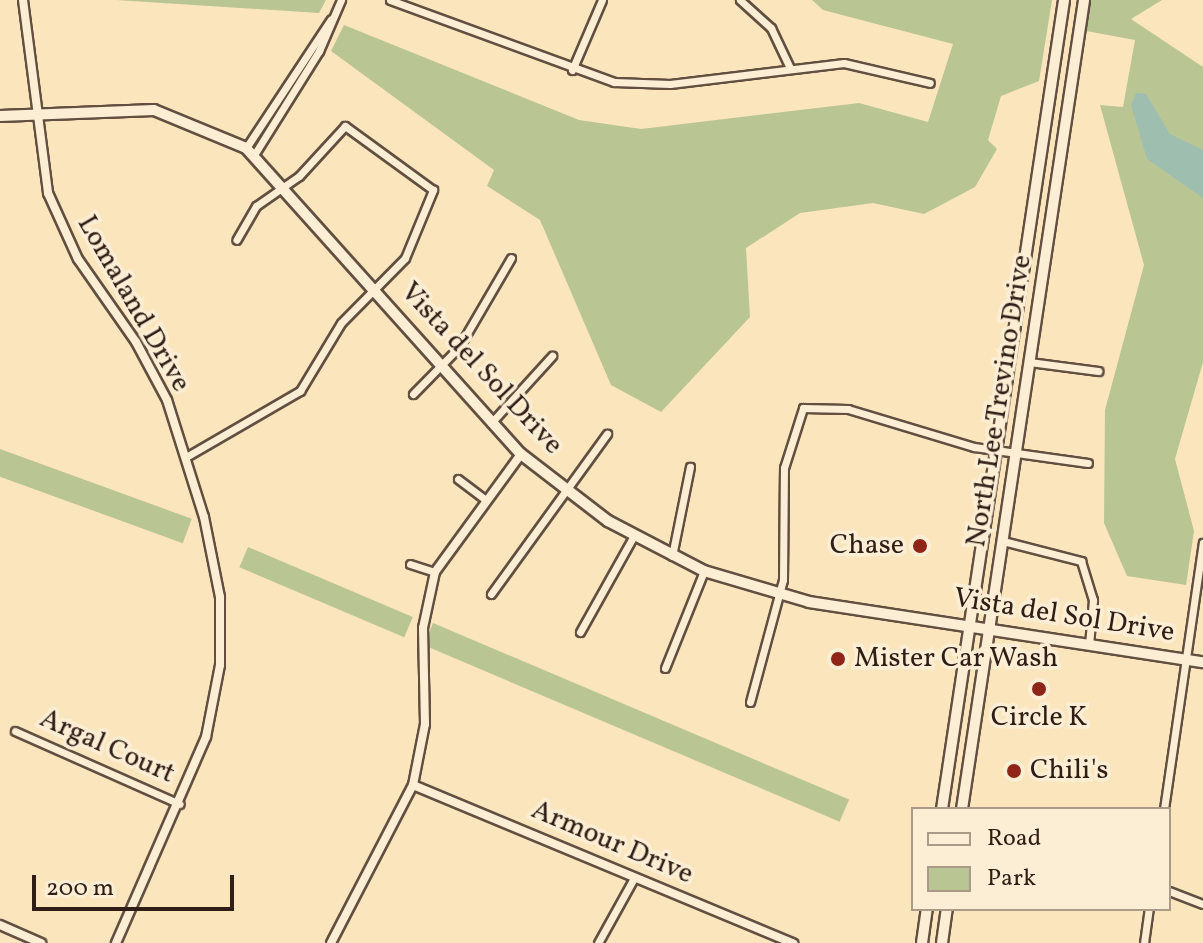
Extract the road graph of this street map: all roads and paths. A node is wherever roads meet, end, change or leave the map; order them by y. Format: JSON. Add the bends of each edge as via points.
{"nodes":[{"id":1,"x":23,"y":0,"type":"edge"},
{"id":2,"x":341,"y":0,"type":"edge"},
{"id":3,"x":390,"y":0,"type":"edge"},
{"id":4,"x":602,"y":0,"type":"edge"},
{"id":5,"x":740,"y":0,"type":"edge"},
{"id":6,"x":1064,"y":0,"type":"edge"},
{"id":7,"x":1084,"y":0,"type":"edge"},
{"id":8,"x":790,"y":68,"type":"junction"},
{"id":9,"x":572,"y":70,"type":"junction"},
{"id":10,"x":930,"y":83,"type":"dead end"},
{"id":11,"x":35,"y":114,"type":"junction"},
{"id":12,"x":0,"y":116,"type":"edge"},
{"id":13,"x":250,"y":151,"type":"junction"},
{"id":14,"x":287,"y":186,"type":"junction"},
{"id":15,"x":236,"y":240,"type":"dead end"},
{"id":16,"x":511,"y":258,"type":"dead end"},
{"id":17,"x":376,"y":290,"type":"junction"},
{"id":18,"x":552,"y":356,"type":"dead end"},
{"id":19,"x":1029,"y":362,"type":"junction"},
{"id":20,"x":440,"y":365,"type":"junction"},
{"id":21,"x":1098,"y":371,"type":"dead end"},
{"id":22,"x":413,"y":394,"type":"dead end"},
{"id":23,"x":491,"y":423,"type":"junction"},
{"id":24,"x":607,"y":434,"type":"dead end"},
{"id":25,"x":996,"y":450,"type":"junction"},
{"id":26,"x":1016,"y":453,"type":"junction"},
{"id":27,"x":521,"y":454,"type":"junction"},
{"id":28,"x":186,"y":457,"type":"junction"},
{"id":29,"x":1088,"y":463,"type":"dead end"},
{"id":30,"x":690,"y":467,"type":"dead end"},
{"id":31,"x":458,"y":479,"type":"dead end"},
{"id":32,"x":568,"y":493,"type":"junction"},
{"id":33,"x":485,"y":499,"type":"junction"},
{"id":34,"x":633,"y":537,"type":"junction"},
{"id":35,"x":1003,"y":541,"type":"junction"},
{"id":36,"x":1203,"y":543,"type":"edge"},
{"id":37,"x":672,"y":556,"type":"junction"},
{"id":38,"x":410,"y":564,"type":"dead end"},
{"id":39,"x":704,"y":571,"type":"junction"},
{"id":40,"x":435,"y":572,"type":"junction"},
{"id":41,"x":491,"y":594,"type":"dead end"},
{"id":42,"x":778,"y":594,"type":"junction"},
{"id":43,"x":970,"y":626,"type":"junction"},
{"id":44,"x":990,"y":630,"type":"junction"},
{"id":45,"x":580,"y":632,"type":"dead end"},
{"id":46,"x":1089,"y":645,"type":"junction"},
{"id":47,"x":1187,"y":659,"type":"junction"},
{"id":48,"x":1203,"y":662,"type":"edge"},
{"id":49,"x":665,"y":668,"type":"dead end"},
{"id":50,"x":750,"y":702,"type":"dead end"},
{"id":51,"x":15,"y":731,"type":"dead end"},
{"id":52,"x":413,"y":785,"type":"junction"},
{"id":53,"x":180,"y":804,"type":"junction"},
{"id":54,"x":942,"y":807,"type":"edge"},
{"id":55,"x":962,"y":807,"type":"edge"},
{"id":56,"x":1164,"y":807,"type":"edge"},
{"id":57,"x":634,"y":878,"type":"junction"},
{"id":58,"x":1171,"y":892,"type":"edge"},
{"id":59,"x":1203,"y":904,"type":"edge"},
{"id":60,"x":927,"y":911,"type":"edge"},
{"id":61,"x":947,"y":911,"type":"edge"},
{"id":62,"x":1149,"y":911,"type":"edge"},
{"id":63,"x":0,"y":925,"type":"edge"},
{"id":64,"x":41,"y":943,"type":"edge"},
{"id":65,"x":116,"y":943,"type":"edge"},
{"id":66,"x":331,"y":943,"type":"edge"},
{"id":67,"x":598,"y":943,"type":"edge"},
{"id":68,"x":793,"y":943,"type":"edge"},
{"id":69,"x":922,"y":943,"type":"edge"},
{"id":70,"x":942,"y":943,"type":"edge"},
{"id":71,"x":1144,"y":943,"type":"edge"}],
"edges":[{"from":1,"to":11,"type":"street","name":"Lomaland Drive"},
{"from":2,"to":13,"type":"street"},
{"from":3,"to":9,"type":"street"},
{"from":4,"to":9,"type":"street"},
{"from":5,"to":8,"type":"street","via":[[771,28]]},
{"from":6,"to":25,"type":"main road","name":"North Lee Trevino Drive"},
{"from":7,"to":19,"type":"main road","name":"North Lee Trevino Drive"},
{"from":8,"to":9,"type":"street","via":[[642,85]]},
{"from":8,"to":10,"type":"street","via":[[860,64]]},
{"from":11,"to":12,"type":"main road","name":"Vista del Sol Drive"},
{"from":11,"to":13,"type":"main road","name":"Vista del Sol Drive","via":[[154,110]]},
{"from":11,"to":28,"type":"street","name":"Lomaland Drive","via":[[45,180],[64,233],[141,350]]},
{"from":13,"to":14,"type":"main road","name":"Vista del Sol Drive"},
{"from":14,"to":15,"type":"street","via":[[256,206]]},
{"from":14,"to":17,"type":"main road","name":"Vista del Sol Drive"},
{"from":14,"to":17,"type":"street","via":[[345,126],[431,185],[433,200],[412,245]]},
{"from":16,"to":20,"type":"street","via":[[459,347]]},
{"from":17,"to":20,"type":"main road","name":"Vista del Sol Drive"},
{"from":17,"to":28,"type":"street","via":[[341,323],[287,404]]},
{"from":18,"to":23,"type":"street"},
{"from":19,"to":21,"type":"street"},
{"from":19,"to":26,"type":"main road","name":"North Lee Trevino Drive"},
{"from":20,"to":22,"type":"street"},
{"from":20,"to":23,"type":"main road","name":"Vista del Sol Drive"},
{"from":23,"to":27,"type":"main road","name":"Vista del Sol Drive"},
{"from":24,"to":32,"type":"street"},
{"from":25,"to":26,"type":"street"},
{"from":25,"to":42,"type":"street","via":[[848,409],[803,408],[787,450]]},
{"from":25,"to":43,"type":"main road","name":"North Lee Trevino Drive"},
{"from":26,"to":29,"type":"street"},
{"from":26,"to":35,"type":"main road","name":"North Lee Trevino Drive"},
{"from":27,"to":32,"type":"main road","name":"Vista del Sol Drive"},
{"from":27,"to":33,"type":"street"},
{"from":28,"to":53,"type":"street","name":"Lomaland Drive","via":[[213,550],[221,628],[213,708]]},
{"from":30,"to":37,"type":"street"},
{"from":31,"to":33,"type":"street"},
{"from":32,"to":34,"type":"main road","name":"Vista del Sol Drive"},
{"from":32,"to":41,"type":"street"},
{"from":33,"to":40,"type":"street"},
{"from":34,"to":37,"type":"main road","name":"Vista del Sol Drive"},
{"from":34,"to":45,"type":"street"},
{"from":35,"to":44,"type":"main road","name":"North Lee Trevino Drive"},
{"from":35,"to":46,"type":"street","via":[[1081,561],[1093,600]]},
{"from":36,"to":47,"type":"street"},
{"from":37,"to":39,"type":"main road","name":"Vista del Sol Drive"},
{"from":38,"to":40,"type":"street"},
{"from":39,"to":42,"type":"main road","name":"Vista del Sol Drive"},
{"from":39,"to":49,"type":"street"},
{"from":40,"to":52,"type":"street","via":[[422,640],[425,724]]},
{"from":42,"to":43,"type":"main road","name":"Vista del Sol Drive"},
{"from":42,"to":50,"type":"street"},
{"from":43,"to":44,"type":"main road","name":"Vista del Sol Drive"},
{"from":43,"to":54,"type":"main road","name":"North Lee Trevino Drive"},
{"from":44,"to":46,"type":"main road","name":"Vista del Sol Drive"},
{"from":44,"to":55,"type":"main road","name":"North Lee Trevino Drive"},
{"from":46,"to":47,"type":"main road","name":"Vista del Sol Drive"},
{"from":47,"to":48,"type":"main road","name":"Vista del Sol Drive"},
{"from":47,"to":56,"type":"street"},
{"from":51,"to":53,"type":"street","name":"Argal Court"},
{"from":52,"to":57,"type":"street","name":"Armour Drive"},
{"from":52,"to":66,"type":"street"},
{"from":53,"to":65,"type":"street","name":"Lomaland Drive"},
{"from":57,"to":67,"type":"street"},
{"from":57,"to":68,"type":"street","name":"Armour Drive"},
{"from":58,"to":59,"type":"street"},
{"from":60,"to":69,"type":"main road"},
{"from":61,"to":70,"type":"main road"},
{"from":62,"to":71,"type":"street"},
{"from":63,"to":64,"type":"street"}]}
